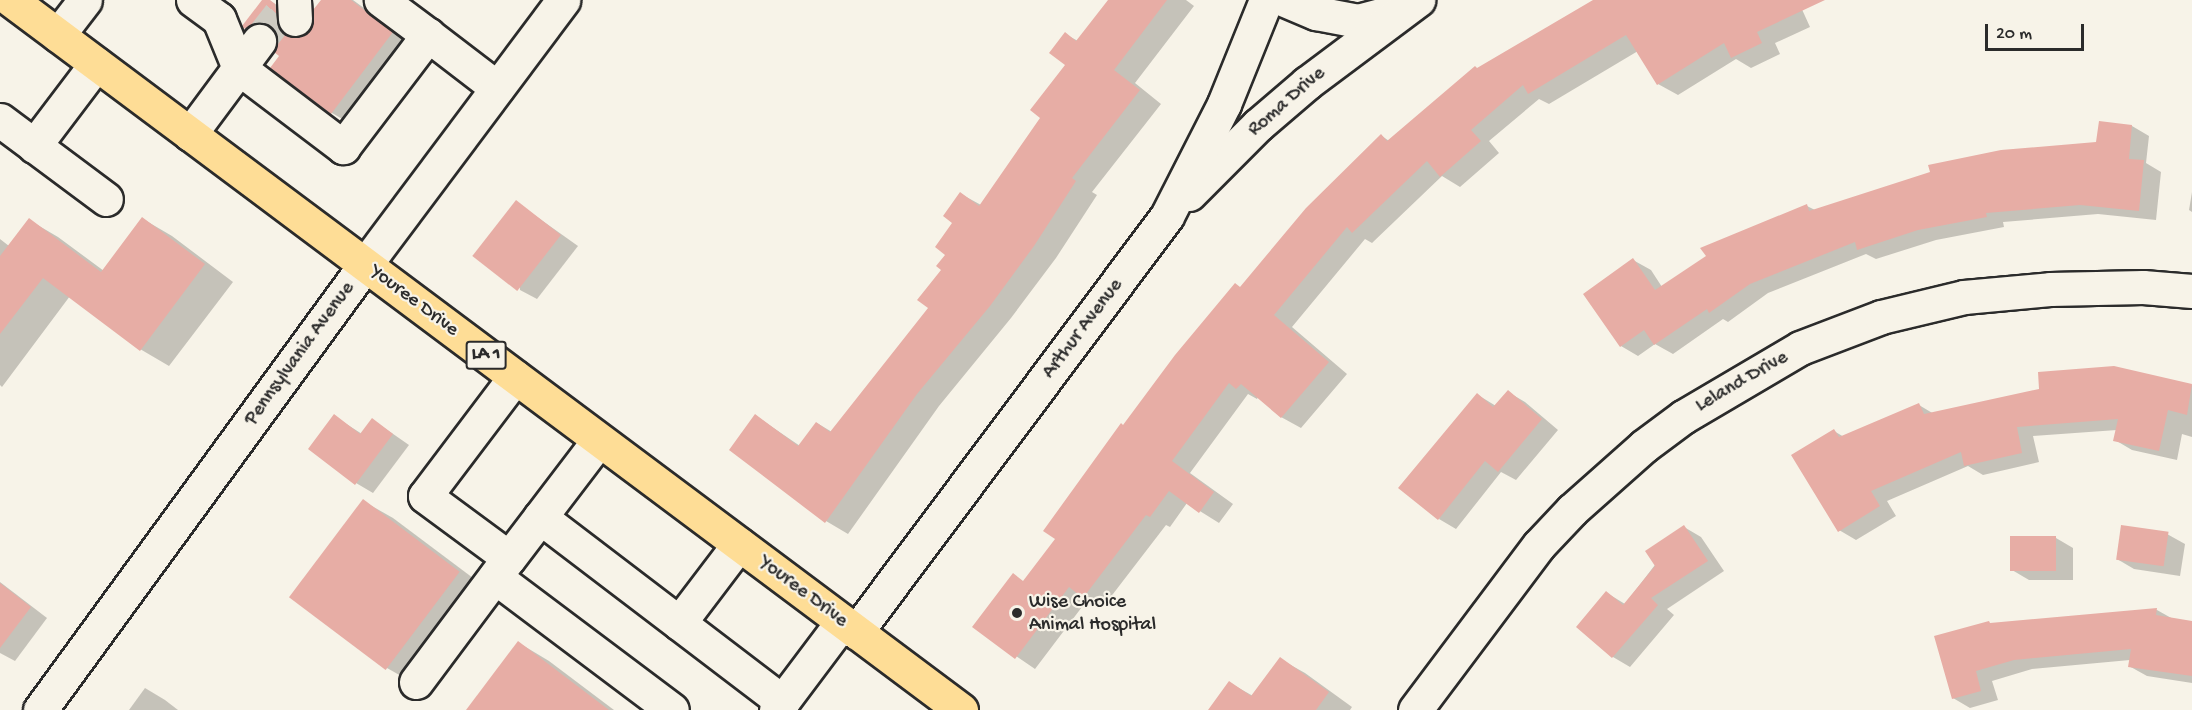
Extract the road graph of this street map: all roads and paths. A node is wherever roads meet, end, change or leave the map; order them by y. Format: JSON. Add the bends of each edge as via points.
{"nodes":[{"id":1,"x":11,"y":0,"type":"edge"},
{"id":2,"x":85,"y":0,"type":"edge"},
{"id":3,"x":381,"y":0,"type":"edge"},
{"id":4,"x":563,"y":0,"type":"edge"},
{"id":5,"x":1266,"y":0,"type":"edge"},
{"id":6,"x":1285,"y":0,"type":"edge"},
{"id":7,"x":204,"y":3,"type":"edge"},
{"id":8,"x":1413,"y":3,"type":"edge"},
{"id":9,"x":428,"y":35,"type":"junction"},
{"id":10,"x":58,"y":36,"type":"junction"},
{"id":11,"x":253,"y":49,"type":"junction"},
{"id":12,"x":96,"y":64,"type":"junction"},
{"id":13,"x":497,"y":88,"type":"junction"},
{"id":14,"x":0,"y":120,"type":"edge"},
{"id":15,"x":190,"y":134,"type":"junction"},
{"id":16,"x":34,"y":146,"type":"junction"},
{"id":17,"x":106,"y":199,"type":"dead end"},
{"id":18,"x":1167,"y":216,"type":"junction"},
{"id":19,"x":365,"y":265,"type":"junction"},
{"id":20,"x":2192,"y":291,"type":"edge"},
{"id":21,"x":515,"y":377,"type":"junction"},
{"id":22,"x":598,"y":440,"type":"junction"},
{"id":23,"x":540,"y":517,"type":"junction"},
{"id":24,"x":739,"y":544,"type":"junction"},
{"id":25,"x":502,"y":567,"type":"junction"},
{"id":26,"x":679,"y":623,"type":"junction"},
{"id":27,"x":849,"y":627,"type":"junction"},
{"id":28,"x":416,"y":682,"type":"dead end"},
{"id":29,"x":780,"y":706,"type":"edge"},
{"id":30,"x":947,"y":706,"type":"edge"},
{"id":31,"x":40,"y":710,"type":"edge"},
{"id":32,"x":672,"y":710,"type":"edge"},
{"id":33,"x":1415,"y":710,"type":"edge"}],
"edges":[{"from":1,"to":10,"type":"main road","name":"Youree Drive","number":"LA 1"},
{"from":2,"to":10,"type":"street"},
{"from":3,"to":9,"type":"street"},
{"from":4,"to":13,"type":"street","name":"Pennsylvania Avenue"},
{"from":5,"to":18,"type":"street","name":"Arthur Avenue","via":[[1224,104]]},
{"from":6,"to":8,"type":"street","via":[[1316,13],[1358,21]]},
{"from":7,"to":11,"type":"street"},
{"from":8,"to":18,"type":"street","name":"Roma Drive","via":[[1275,111]]},
{"from":9,"to":11,"type":"street","via":[[343,147]]},
{"from":9,"to":13,"type":"street"},
{"from":10,"to":12,"type":"main road","name":"Youree Drive","number":"LA 1"},
{"from":11,"to":15,"type":"street"},
{"from":12,"to":15,"type":"main road","name":"Youree Drive","number":"LA 1"},
{"from":12,"to":16,"type":"street"},
{"from":13,"to":19,"type":"street","name":"Pennsylvania Avenue"},
{"from":14,"to":16,"type":"street"},
{"from":15,"to":19,"type":"main road","name":"Youree Drive","number":"LA 1"},
{"from":16,"to":17,"type":"street"},
{"from":18,"to":27,"type":"street","name":"Arthur Avenue"},
{"from":19,"to":21,"type":"main road","name":"Youree Drive","number":"LA 1"},
{"from":19,"to":31,"type":"street","name":"Pennsylvania Avenue"},
{"from":20,"to":33,"type":"street","name":"Leland Drive","via":[[2143,287],[1964,297],[1881,317],[1800,348],[1683,417],[1572,510],[1539,545]]},
{"from":21,"to":22,"type":"main road","name":"Youree Drive","number":"LA 1"},
{"from":21,"to":25,"type":"street","via":[[425,496]]},
{"from":22,"to":23,"type":"street"},
{"from":22,"to":24,"type":"main road","name":"Youree Drive","number":"LA 1"},
{"from":23,"to":25,"type":"street"},
{"from":23,"to":26,"type":"street"},
{"from":24,"to":26,"type":"street"},
{"from":24,"to":27,"type":"main road","name":"Youree Drive","number":"LA 1"},
{"from":25,"to":28,"type":"street"},
{"from":25,"to":32,"type":"street"},
{"from":26,"to":29,"type":"street"},
{"from":27,"to":29,"type":"street","name":"Arthur Avenue"},
{"from":27,"to":30,"type":"main road","name":"Youree Drive","number":"LA 1"}]}
